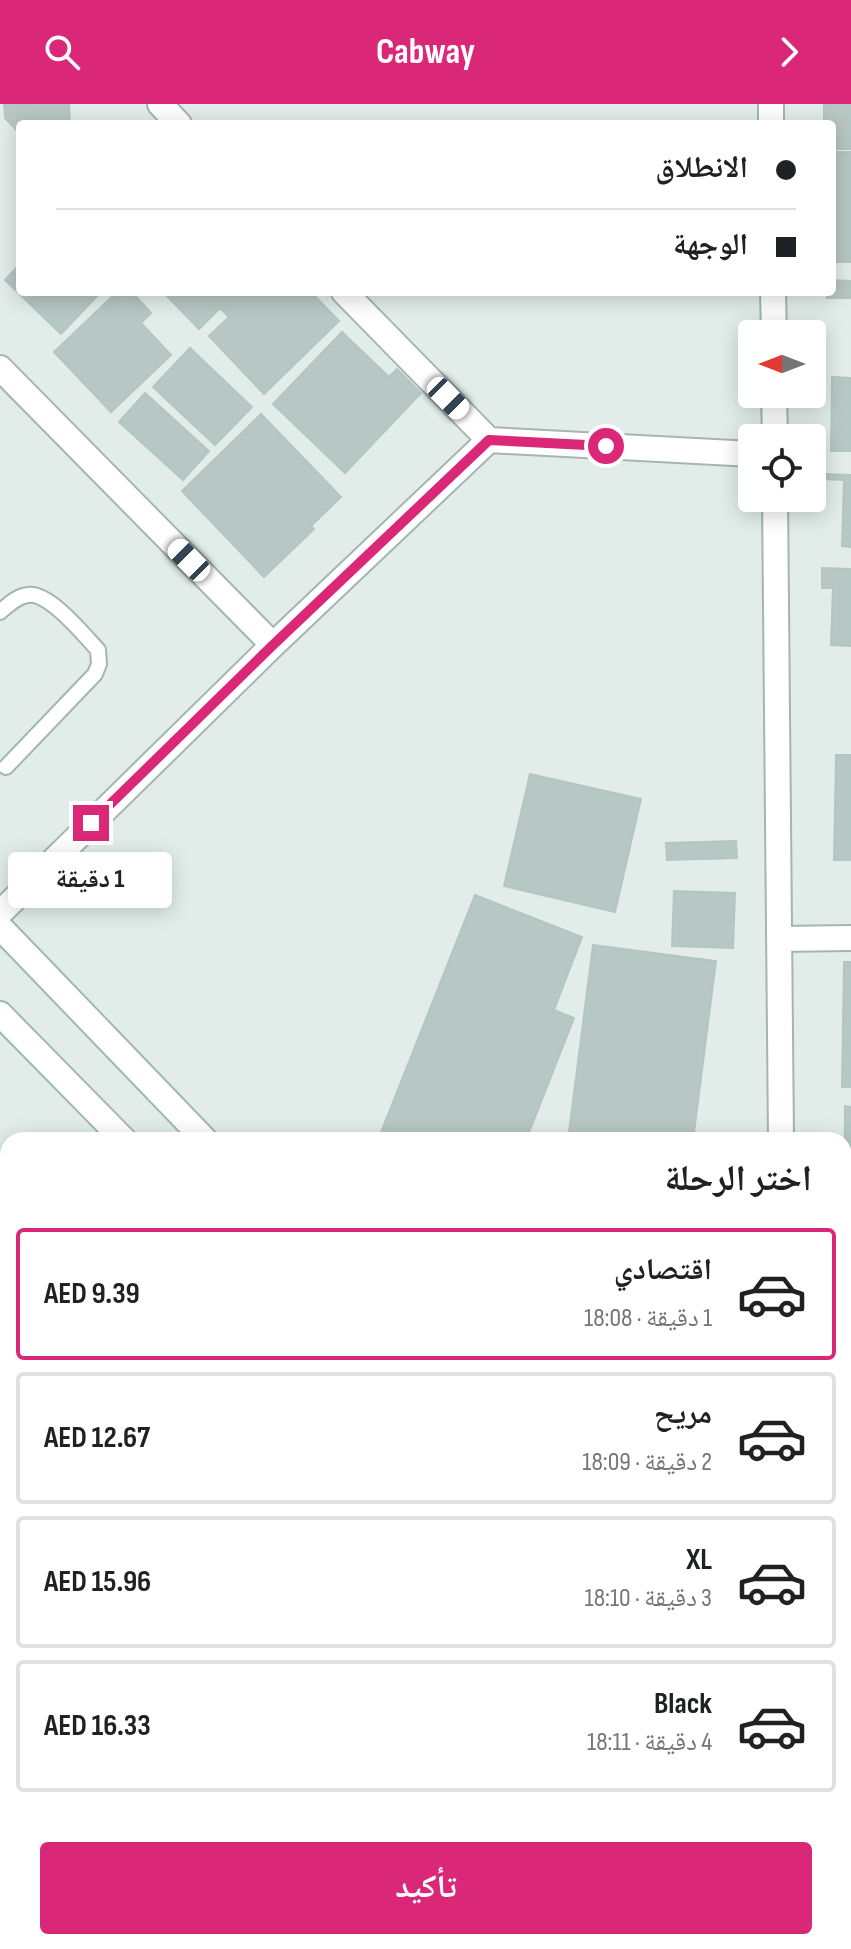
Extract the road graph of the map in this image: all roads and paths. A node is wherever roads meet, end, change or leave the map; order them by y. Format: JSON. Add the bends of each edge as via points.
{"nodes":[{"id":1,"x":160,"y":104,"type":"edge"},
{"id":2,"x":175,"y":120,"type":"edge"},
{"id":3,"x":348,"y":296,"type":"edge"},
{"id":4,"x":773,"y":296,"type":"edge"},
{"id":5,"x":774,"y":320,"type":"edge"},
{"id":6,"x":0,"y":368,"type":"edge"},
{"id":7,"x":489,"y":440,"type":"junction"},
{"id":8,"x":738,"y":453,"type":"edge"},
{"id":9,"x":775,"y":512,"type":"edge"},
{"id":10,"x":0,"y":612,"type":"edge"},
{"id":11,"x":273,"y":645,"type":"junction"},
{"id":12,"x":2,"y":768,"type":"edge"},
{"id":13,"x":0,"y":913,"type":"edge"},
{"id":14,"x":0,"y":927,"type":"edge"},
{"id":15,"x":851,"y":938,"type":"edge"},
{"id":16,"x":779,"y":939,"type":"junction"},
{"id":17,"x":0,"y":1014,"type":"edge"},
{"id":18,"x":116,"y":1132,"type":"edge"},
{"id":19,"x":197,"y":1132,"type":"edge"},
{"id":20,"x":781,"y":1132,"type":"edge"}],
"edges":[{"from":1,"to":2,"type":"street"},
{"from":3,"to":7,"type":"street"},
{"from":4,"to":5,"type":"street"},
{"from":6,"to":11,"type":"street"},
{"from":7,"to":8,"type":"street"},
{"from":7,"to":11,"type":"street"},
{"from":9,"to":16,"type":"street"},
{"from":10,"to":12,"type":"lane","via":[[18,597],[43,596],[98,650],[99,664]]},
{"from":11,"to":13,"type":"street"},
{"from":14,"to":19,"type":"street"},
{"from":15,"to":16,"type":"street"},
{"from":16,"to":20,"type":"street"},
{"from":17,"to":18,"type":"street"}]}
